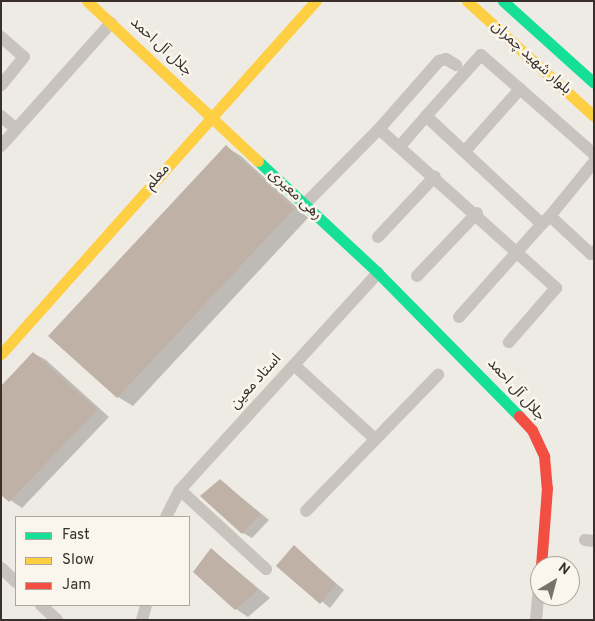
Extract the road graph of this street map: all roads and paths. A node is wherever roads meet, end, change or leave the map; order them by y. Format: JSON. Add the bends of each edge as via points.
{"nodes":[{"id":1,"x":87,"y":1,"type":"edge"},
{"id":2,"x":316,"y":1,"type":"edge"},
{"id":3,"x":467,"y":1,"type":"edge"},
{"id":4,"x":503,"y":1,"type":"edge"},
{"id":5,"x":112,"y":23,"type":"junction"},
{"id":6,"x":1,"y":37,"type":"edge"},
{"id":7,"x":456,"y":65,"type":"dead end"},
{"id":8,"x":594,"y":83,"type":"edge"},
{"id":9,"x":1,"y":85,"type":"edge"},
{"id":10,"x":520,"y":89,"type":"junction"},
{"id":11,"x":1,"y":116,"type":"edge"},
{"id":12,"x":426,"y":116,"type":"junction"},
{"id":13,"x":594,"y":116,"type":"edge"},
{"id":14,"x":212,"y":117,"type":"junction"},
{"id":15,"x":379,"y":128,"type":"junction"},
{"id":16,"x":16,"y":129,"type":"junction"},
{"id":17,"x":401,"y":145,"type":"junction"},
{"id":18,"x":1,"y":146,"type":"edge"},
{"id":19,"x":465,"y":151,"type":"junction"},
{"id":20,"x":594,"y":154,"type":"edge"},
{"id":21,"x":594,"y":162,"type":"edge"},
{"id":22,"x":435,"y":176,"type":"junction"},
{"id":23,"x":305,"y":204,"type":"junction"},
{"id":24,"x":477,"y":213,"type":"junction"},
{"id":25,"x":546,"y":220,"type":"junction"},
{"id":26,"x":378,"y":237,"type":"dead end"},
{"id":27,"x":517,"y":250,"type":"junction"},
{"id":28,"x":594,"y":251,"type":"edge"},
{"id":29,"x":378,"y":273,"type":"junction"},
{"id":30,"x":417,"y":276,"type":"dead end"},
{"id":31,"x":459,"y":317,"type":"dead end"},
{"id":32,"x":509,"y":342,"type":"dead end"},
{"id":33,"x":1,"y":354,"type":"edge"},
{"id":34,"x":294,"y":365,"type":"junction"},
{"id":35,"x":438,"y":376,"type":"dead end"},
{"id":36,"x":375,"y":440,"type":"junction"},
{"id":37,"x":180,"y":490,"type":"junction"},
{"id":38,"x":306,"y":511,"type":"dead end"},
{"id":39,"x":167,"y":516,"type":"edge"},
{"id":40,"x":542,"y":556,"type":"edge"},
{"id":41,"x":1,"y":568,"type":"edge"},
{"id":42,"x":266,"y":569,"type":"dead end"},
{"id":43,"x":15,"y":581,"type":"edge"},
{"id":44,"x":42,"y":606,"type":"edge"},
{"id":45,"x":146,"y":606,"type":"edge"},
{"id":46,"x":537,"y":606,"type":"edge"},
{"id":47,"x":57,"y":620,"type":"edge"},
{"id":48,"x":142,"y":620,"type":"edge"},
{"id":49,"x":536,"y":620,"type":"edge"}],
"edges":[{"from":1,"to":5,"type":"street","name":"جلال آل احمد"},
{"from":2,"to":14,"type":"street","name":"معلم"},
{"from":3,"to":13,"type":"street","name":"بلوار شهید چمران"},
{"from":4,"to":8,"type":"street","name":"بلوار شهید چمران"},
{"from":5,"to":14,"type":"street","name":"جلال آل احمد"},
{"from":5,"to":16,"type":"street"},
{"from":6,"to":9,"type":"street","via":[[24,57]]},
{"from":7,"to":15,"type":"street","via":[[446,59],[439,61]]},
{"from":10,"to":12,"type":"street","via":[[482,55]]},
{"from":10,"to":19,"type":"street"},
{"from":10,"to":20,"type":"street"},
{"from":11,"to":16,"type":"street"},
{"from":12,"to":17,"type":"street"},
{"from":12,"to":19,"type":"street"},
{"from":14,"to":23,"type":"street","name":"رهی معیری"},
{"from":14,"to":33,"type":"street","name":"معلم"},
{"from":15,"to":17,"type":"street"},
{"from":15,"to":23,"type":"street"},
{"from":16,"to":18,"type":"street"},
{"from":17,"to":22,"type":"street"},
{"from":19,"to":25,"type":"street"},
{"from":21,"to":25,"type":"street"},
{"from":22,"to":24,"type":"street"},
{"from":22,"to":26,"type":"street"},
{"from":23,"to":29,"type":"street","name":"رهی معیری"},
{"from":24,"to":27,"type":"street"},
{"from":24,"to":30,"type":"street"},
{"from":25,"to":27,"type":"street"},
{"from":25,"to":28,"type":"street","via":[[591,254]]},
{"from":27,"to":31,"type":"street"},
{"from":27,"to":32,"type":"street","via":[[556,288]]},
{"from":29,"to":34,"type":"street","name":"استاد معین"},
{"from":29,"to":40,"type":"street","name":"جلال آل احمد","via":[[489,382],[532,430],[544,456],[547,488]]},
{"from":34,"to":36,"type":"street"},
{"from":34,"to":37,"type":"street","name":"استاد معین"},
{"from":35,"to":36,"type":"street"},
{"from":36,"to":38,"type":"street"},
{"from":37,"to":39,"type":"street","name":"استاد معین"},
{"from":37,"to":42,"type":"street"},
{"from":41,"to":43,"type":"street"},
{"from":44,"to":47,"type":"street"},
{"from":45,"to":48,"type":"street"},
{"from":46,"to":49,"type":"street"}]}
